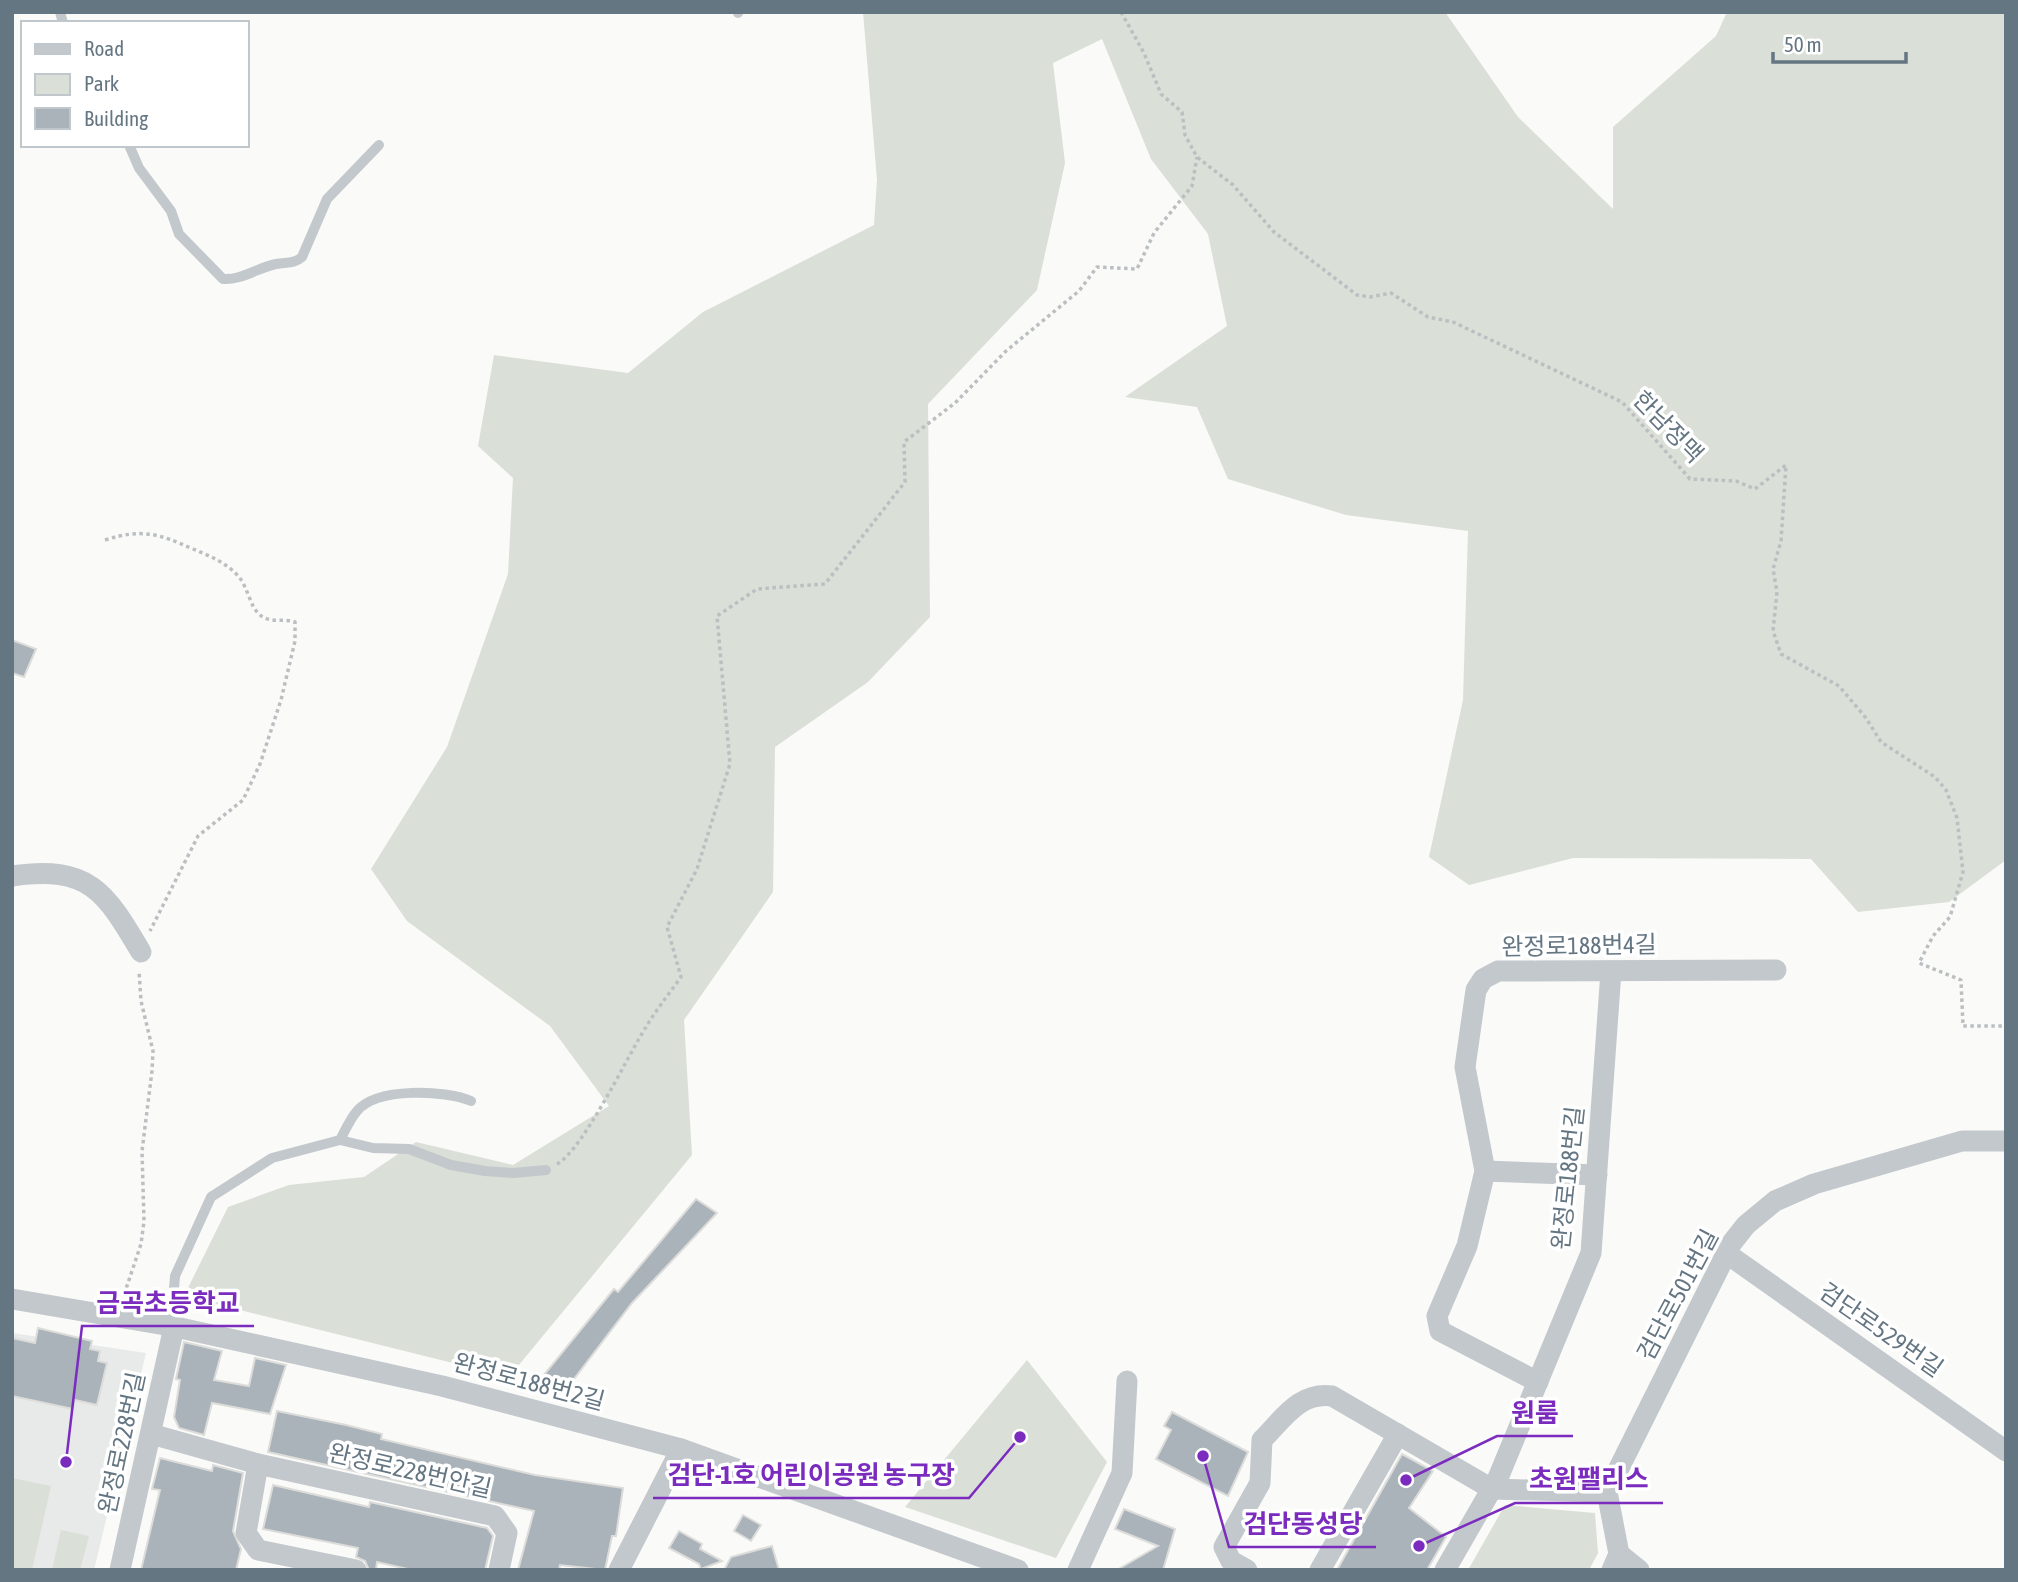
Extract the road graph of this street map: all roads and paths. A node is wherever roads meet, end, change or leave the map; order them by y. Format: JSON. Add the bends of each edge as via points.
{"nodes":[{"id":1,"x":1121,"y":12,"type":"edge"},
{"id":2,"x":379,"y":145,"type":"dead end"},
{"id":3,"x":130,"y":147,"type":"edge"},
{"id":4,"x":1197,"y":157,"type":"junction"},
{"id":5,"x":105,"y":540,"type":"dead end"},
{"id":6,"x":12,"y":876,"type":"edge"},
{"id":7,"x":141,"y":951,"type":"junction"},
{"id":8,"x":1611,"y":971,"type":"junction"},
{"id":9,"x":1776,"y":971,"type":"dead end"},
{"id":10,"x":2006,"y":1026,"type":"edge"},
{"id":11,"x":471,"y":1101,"type":"dead end"},
{"id":12,"x":340,"y":1140,"type":"junction"},
{"id":13,"x":2006,"y":1141,"type":"edge"},
{"id":14,"x":546,"y":1170,"type":"joint"},
{"id":15,"x":1485,"y":1171,"type":"junction"},
{"id":16,"x":1597,"y":1175,"type":"junction"},
{"id":17,"x":1726,"y":1253,"type":"junction"},
{"id":18,"x":12,"y":1298,"type":"edge"},
{"id":19,"x":115,"y":1317,"type":"junction"},
{"id":20,"x":173,"y":1327,"type":"junction"},
{"id":21,"x":1127,"y":1381,"type":"dead end"},
{"id":22,"x":1538,"y":1382,"type":"junction"},
{"id":23,"x":150,"y":1434,"type":"junction"},
{"id":24,"x":1398,"y":1434,"type":"junction"},
{"id":25,"x":681,"y":1449,"type":"junction"},
{"id":26,"x":2006,"y":1451,"type":"edge"},
{"id":27,"x":258,"y":1464,"type":"junction"},
{"id":28,"x":1492,"y":1489,"type":"junction"},
{"id":29,"x":1608,"y":1492,"type":"junction"},
{"id":30,"x":1615,"y":1562,"type":"edge"},
{"id":31,"x":120,"y":1570,"type":"edge"},
{"id":32,"x":356,"y":1570,"type":"edge"},
{"id":33,"x":499,"y":1570,"type":"edge"},
{"id":34,"x":619,"y":1570,"type":"edge"},
{"id":35,"x":1018,"y":1570,"type":"edge"},
{"id":36,"x":1078,"y":1570,"type":"edge"},
{"id":37,"x":1247,"y":1570,"type":"edge"},
{"id":38,"x":1320,"y":1570,"type":"edge"},
{"id":39,"x":1445,"y":1570,"type":"edge"},
{"id":40,"x":1639,"y":1570,"type":"edge"}],
"edges":[{"from":1,"to":4,"type":"path","name":"한남정맥","via":[[1144,53],[1153,81],[1182,112],[1185,135]]},
{"from":2,"to":3,"type":"lane","via":[[327,199],[296,263],[254,270],[237,280],[223,279],[179,234],[171,211],[139,168]]},
{"from":4,"to":10,"type":"path","name":"한남정맥","via":[[1233,185],[1274,232],[1357,295],[1391,293],[1428,317],[1452,322],[1622,402],[1690,479],[1735,481],[1755,489],[1786,465],[1781,541],[1773,569],[1777,592],[1773,631],[1781,654],[1839,686],[1881,742],[1935,777],[1946,790],[1957,818],[1963,872],[1950,917],[1919,963],[1961,980],[1963,1026]]},
{"from":4,"to":14,"type":"path","via":[[1192,186],[1154,233],[1137,268],[1097,267],[1079,291],[1006,351],[955,403],[904,442],[905,482],[825,584],[757,589],[716,617],[730,764],[697,869],[667,927],[681,978],[566,1159]]},
{"from":5,"to":7,"type":"path","via":[[126,533],[169,537],[217,559],[237,575],[258,614],[269,620],[295,622],[281,700],[260,764],[243,800],[198,836]]},
{"from":6,"to":7,"type":"street","via":[[44,871],[70,876],[99,890],[113,904]]},
{"from":7,"to":19,"type":"path","via":[[141,1001],[153,1051],[142,1151],[144,1221],[131,1280]]},
{"from":8,"to":9,"type":"street","name":"완정로188번4길"},
{"from":8,"to":15,"type":"street","name":"완정로188번4길","via":[[1498,971],[1482,979],[1476,990],[1465,1067]]},
{"from":8,"to":16,"type":"street","name":"완정로188번길"},
{"from":11,"to":12,"type":"lane","via":[[429,1091],[389,1096],[358,1109]]},
{"from":12,"to":14,"type":"lane","via":[[373,1148],[410,1149],[450,1166],[513,1173]]},
{"from":12,"to":20,"type":"lane","via":[[272,1158],[211,1197],[175,1276]]},
{"from":13,"to":17,"type":"street","name":"검단로501번길","via":[[1962,1141],[1814,1184],[1775,1201],[1746,1225]]},
{"from":15,"to":16,"type":"street"},
{"from":15,"to":22,"type":"street","name":"완정로188번4길","via":[[1467,1246],[1437,1316],[1440,1331]]},
{"from":16,"to":22,"type":"street","name":"완정로188번길","via":[[1591,1253]]},
{"from":17,"to":26,"type":"street","name":"검단로529번길"},
{"from":17,"to":29,"type":"street","name":"검단로501번길"},
{"from":18,"to":19,"type":"street","name":"완정로188번2길"},
{"from":19,"to":20,"type":"street","name":"완정로188번2길"},
{"from":20,"to":23,"type":"street","name":"완정로228번길"},
{"from":20,"to":25,"type":"street","name":"완정로188번2길","via":[[442,1386]]},
{"from":21,"to":36,"type":"street","via":[[1122,1473]]},
{"from":22,"to":28,"type":"street","name":"완정로188번길"},
{"from":23,"to":27,"type":"street","name":"완정로228번안길"},
{"from":23,"to":31,"type":"street","name":"완정로228번길"},
{"from":24,"to":28,"type":"street"},
{"from":24,"to":37,"type":"street","via":[[1332,1396],[1315,1394],[1303,1399],[1262,1440],[1260,1483],[1224,1546],[1231,1561]]},
{"from":24,"to":38,"type":"street"},
{"from":25,"to":34,"type":"street"},
{"from":25,"to":35,"type":"street","name":"완정로188번2길"},
{"from":27,"to":32,"type":"street","via":[[246,1533],[258,1550]]},
{"from":27,"to":33,"type":"street","name":"완정로228번안길","via":[[495,1516],[507,1533]]},
{"from":28,"to":29,"type":"street"},
{"from":28,"to":39,"type":"street","name":"완정로188번길"},
{"from":29,"to":30,"type":"street"},
{"from":30,"to":40,"type":"street"}]}
